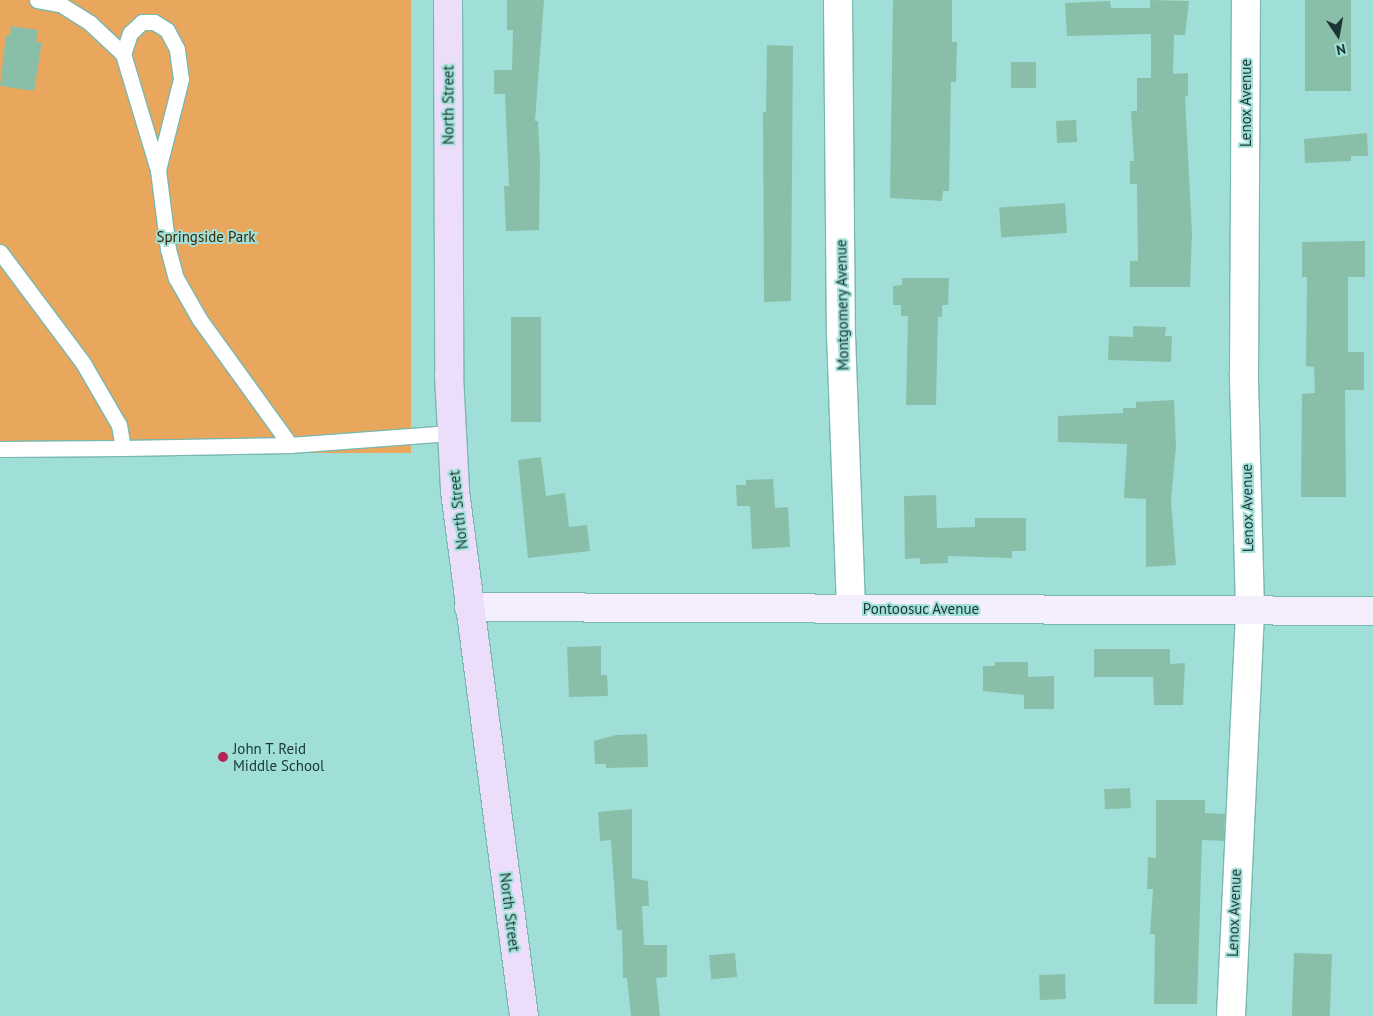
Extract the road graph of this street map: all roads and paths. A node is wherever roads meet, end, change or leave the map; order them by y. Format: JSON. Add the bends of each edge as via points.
{"nodes":[{"id":1,"x":37,"y":0,"type":"edge"},
{"id":2,"x":448,"y":0,"type":"edge"},
{"id":3,"x":838,"y":0,"type":"edge"},
{"id":4,"x":1246,"y":0,"type":"edge"},
{"id":5,"x":123,"y":54,"type":"junction"},
{"id":6,"x":158,"y":170,"type":"junction"},
{"id":7,"x":0,"y":252,"type":"edge"},
{"id":8,"x":451,"y":433,"type":"junction"},
{"id":9,"x":290,"y":445,"type":"junction"},
{"id":10,"x":123,"y":448,"type":"junction"},
{"id":11,"x":0,"y":449,"type":"edge"},
{"id":12,"x":469,"y":607,"type":"junction"},
{"id":13,"x":850,"y":609,"type":"junction"},
{"id":14,"x":1250,"y":610,"type":"junction"},
{"id":15,"x":1373,"y":611,"type":"edge"},
{"id":16,"x":524,"y":1016,"type":"edge"},
{"id":17,"x":1231,"y":1016,"type":"edge"}],
"edges":[{"from":1,"to":5,"type":"lane","via":[[60,4],[90,22]]},
{"from":2,"to":8,"type":"main road","name":"North Street"},
{"from":3,"to":13,"type":"street","name":"Montgomery Avenue","via":[[841,336]]},
{"from":4,"to":14,"type":"street","name":"Lenox Avenue","via":[[1244,373]]},
{"from":5,"to":6,"type":"lane"},
{"from":5,"to":6,"type":"lane","via":[[130,33],[142,22],[154,22],[167,30],[177,50],[181,78]]},
{"from":6,"to":9,"type":"lane","via":[[168,249],[176,278],[200,320]]},
{"from":7,"to":10,"type":"lane","via":[[83,363],[119,425]]},
{"from":8,"to":9,"type":"lane"},
{"from":8,"to":12,"type":"main road","name":"North Street"},
{"from":9,"to":10,"type":"lane"},
{"from":10,"to":11,"type":"lane"},
{"from":12,"to":13,"type":"street","name":"Pontoosuc Avenue"},
{"from":12,"to":16,"type":"main road","name":"North Street"},
{"from":13,"to":14,"type":"street","name":"Pontoosuc Avenue"},
{"from":14,"to":15,"type":"street","name":"Pontoosuc Avenue"},
{"from":14,"to":17,"type":"street","name":"Lenox Avenue"}]}
